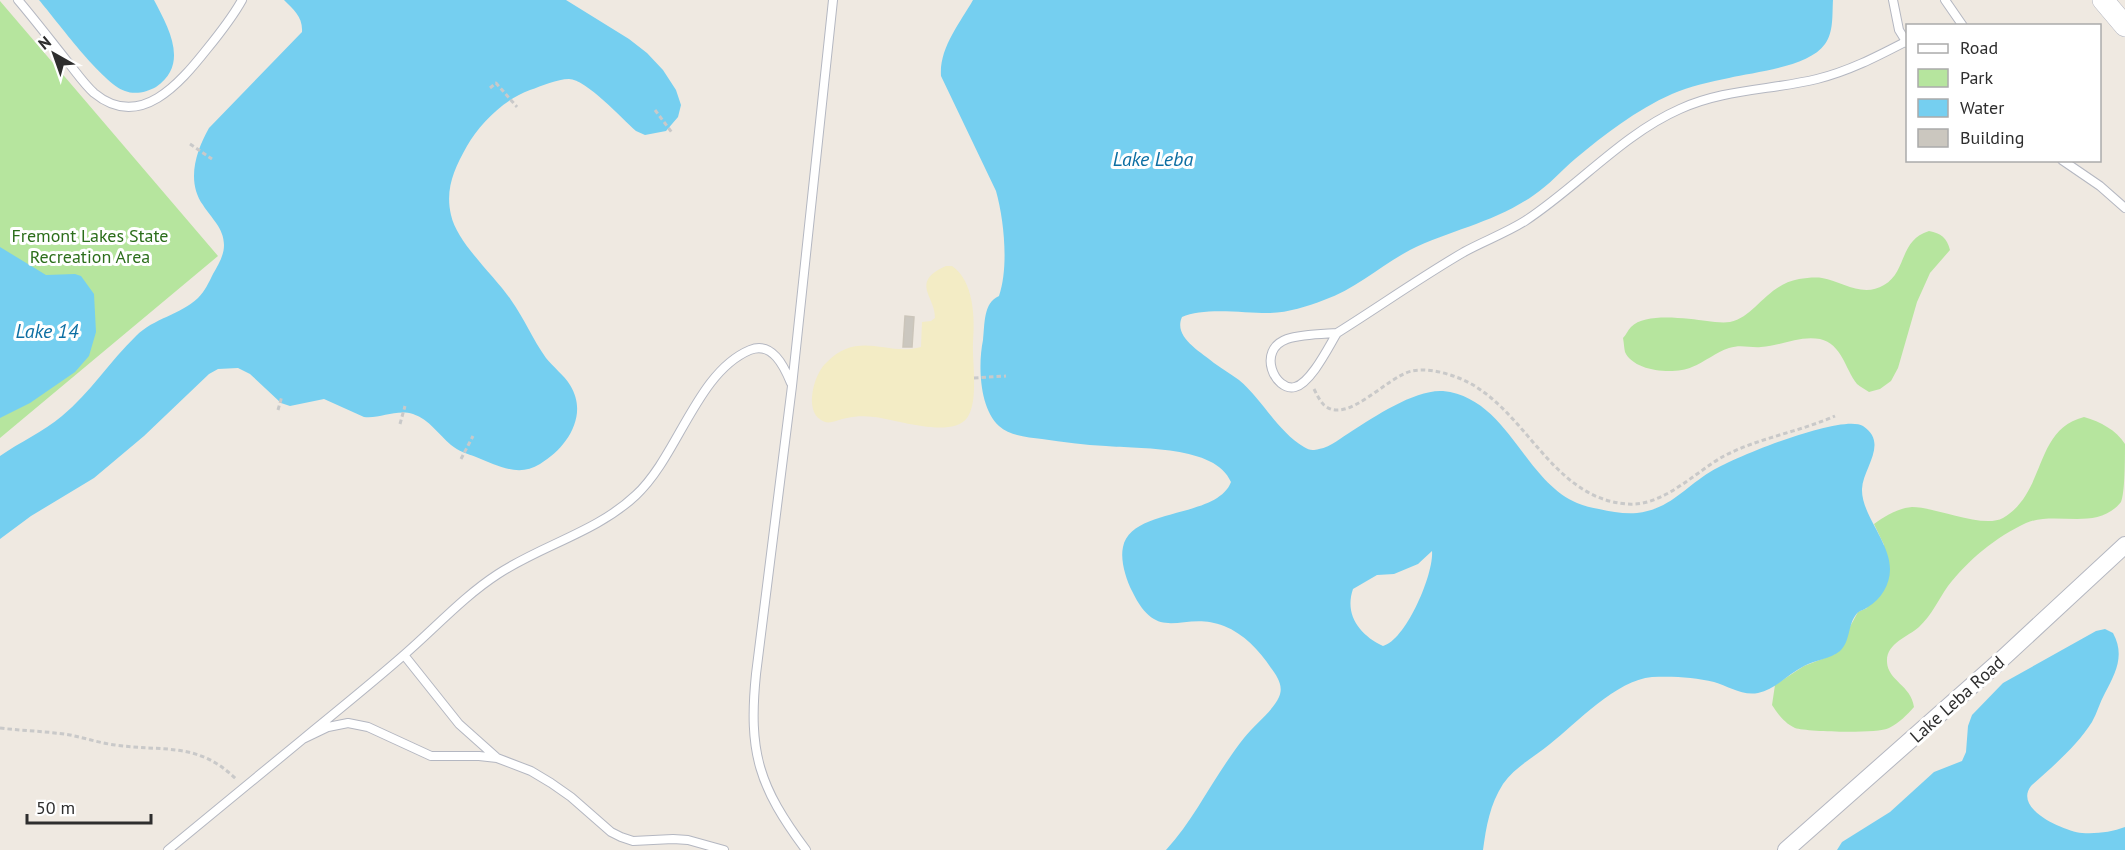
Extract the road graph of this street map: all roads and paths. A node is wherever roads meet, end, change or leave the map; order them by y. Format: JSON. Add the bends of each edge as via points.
{"nodes":[{"id":1,"x":18,"y":0,"type":"edge"},
{"id":2,"x":242,"y":0,"type":"edge"},
{"id":3,"x":833,"y":0,"type":"edge"},
{"id":4,"x":1893,"y":0,"type":"edge"},
{"id":5,"x":1945,"y":0,"type":"edge"},
{"id":6,"x":2103,"y":0,"type":"edge"},
{"id":7,"x":1962,"y":24,"type":"edge"},
{"id":8,"x":2125,"y":26,"type":"edge"},
{"id":9,"x":1906,"y":43,"type":"edge"},
{"id":10,"x":490,"y":88,"type":"dead end"},
{"id":11,"x":517,"y":107,"type":"dead end"},
{"id":12,"x":655,"y":110,"type":"dead end"},
{"id":13,"x":673,"y":134,"type":"dead end"},
{"id":14,"x":190,"y":144,"type":"dead end"},
{"id":15,"x":212,"y":159,"type":"dead end"},
{"id":16,"x":2065,"y":162,"type":"edge"},
{"id":17,"x":2125,"y":208,"type":"edge"},
{"id":18,"x":1337,"y":333,"type":"junction"},
{"id":19,"x":1006,"y":376,"type":"dead end"},
{"id":20,"x":1308,"y":377,"type":"junction"},
{"id":21,"x":974,"y":378,"type":"dead end"},
{"id":22,"x":792,"y":386,"type":"junction"},
{"id":23,"x":282,"y":396,"type":"dead end"},
{"id":24,"x":405,"y":406,"type":"dead end"},
{"id":25,"x":278,"y":410,"type":"dead end"},
{"id":26,"x":1835,"y":416,"type":"dead end"},
{"id":27,"x":400,"y":424,"type":"dead end"},
{"id":28,"x":473,"y":436,"type":"dead end"},
{"id":29,"x":461,"y":459,"type":"dead end"},
{"id":30,"x":2125,"y":545,"type":"edge"},
{"id":31,"x":404,"y":655,"type":"junction"},
{"id":32,"x":0,"y":728,"type":"edge"},
{"id":33,"x":303,"y":739,"type":"junction"},
{"id":34,"x":497,"y":758,"type":"junction"},
{"id":35,"x":244,"y":787,"type":"junction"},
{"id":36,"x":168,"y":850,"type":"edge"},
{"id":37,"x":724,"y":850,"type":"edge"},
{"id":38,"x":806,"y":850,"type":"edge"},
{"id":39,"x":1786,"y":850,"type":"edge"}],
"edges":[{"from":1,"to":2,"type":"lane","via":[[95,94],[117,105],[132,106],[160,98],[183,78]]},
{"from":3,"to":22,"type":"lane"},
{"from":4,"to":9,"type":"lane"},
{"from":5,"to":7,"type":"lane"},
{"from":6,"to":8,"type":"street"},
{"from":9,"to":18,"type":"lane","via":[[1845,71],[1700,101],[1679,109],[1636,135],[1524,221],[1463,253]]},
{"from":10,"to":11,"type":"path","via":[[496,83]]},
{"from":12,"to":13,"type":"path"},
{"from":14,"to":15,"type":"path"},
{"from":16,"to":17,"type":"lane"},
{"from":18,"to":20,"type":"lane"},
{"from":18,"to":20,"type":"lane","via":[[1285,340],[1275,347],[1269,359],[1278,381],[1295,387]]},
{"from":19,"to":21,"type":"path"},
{"from":20,"to":26,"type":"path","via":[[1325,406],[1339,411],[1412,371],[1427,370],[1467,381],[1498,403],[1567,477],[1591,494],[1629,504],[1657,498],[1736,451]]},
{"from":22,"to":31,"type":"lane","via":[[786,369],[769,350],[754,349],[731,362],[713,380],[664,461],[637,495],[610,515],[499,573]]},
{"from":22,"to":38,"type":"lane","via":[[756,674],[754,731],[765,786]]},
{"from":23,"to":25,"type":"path"},
{"from":24,"to":27,"type":"path"},
{"from":28,"to":29,"type":"path"},
{"from":30,"to":39,"type":"street","name":"Lake Leba Road"},
{"from":31,"to":33,"type":"lane"},
{"from":31,"to":34,"type":"lane","via":[[459,724]]},
{"from":32,"to":35,"type":"path","via":[[187,752],[214,760]]},
{"from":33,"to":34,"type":"lane","via":[[348,723],[368,727],[431,756]]},
{"from":33,"to":35,"type":"lane"},
{"from":34,"to":37,"type":"lane","via":[[551,783],[621,837],[633,841],[688,840]]},
{"from":35,"to":36,"type":"lane"}]}
